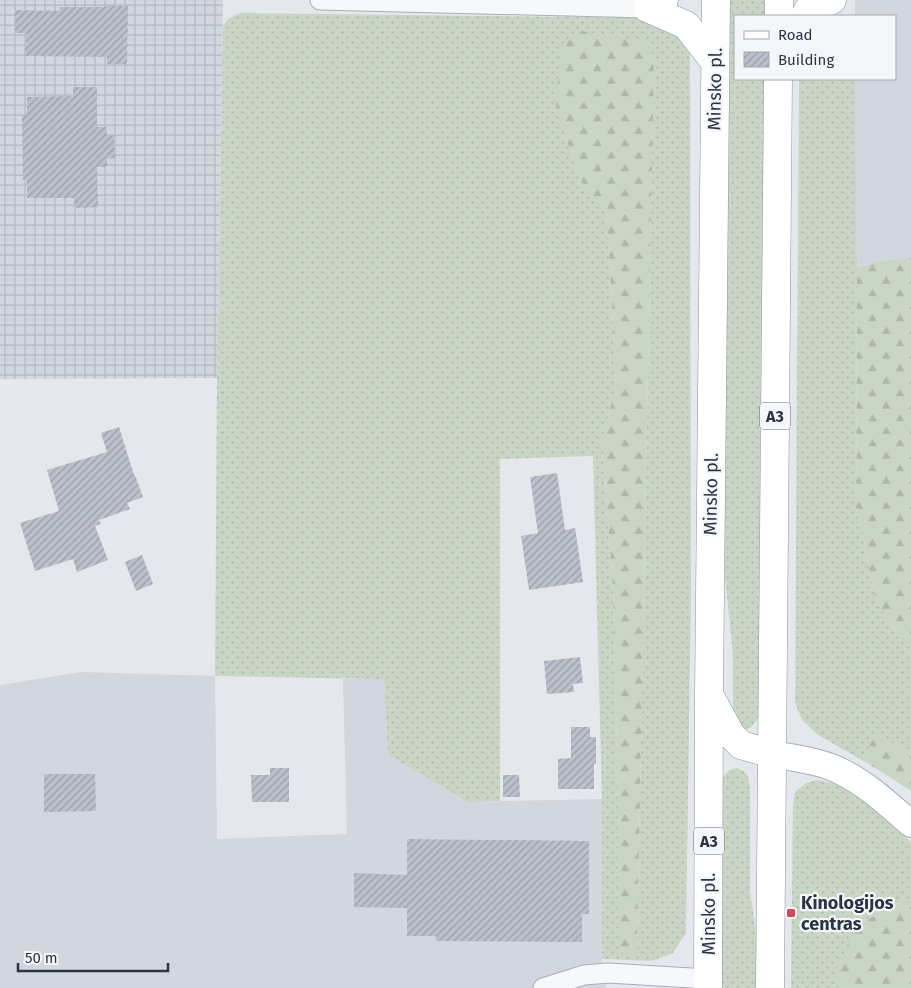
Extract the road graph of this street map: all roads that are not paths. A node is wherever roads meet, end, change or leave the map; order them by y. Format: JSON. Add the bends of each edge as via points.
{"nodes":[{"id":1,"x":320,"y":0,"type":"edge"},
{"id":2,"x":716,"y":0,"type":"edge"},
{"id":3,"x":779,"y":0,"type":"edge"},
{"id":4,"x":832,"y":0,"type":"edge"},
{"id":5,"x":656,"y":4,"type":"edge"},
{"id":6,"x":778,"y":15,"type":"edge"},
{"id":7,"x":806,"y":15,"type":"edge"},
{"id":8,"x":715,"y":62,"type":"junction"},
{"id":9,"x":778,"y":80,"type":"edge"},
{"id":10,"x":709,"y":694,"type":"junction"},
{"id":11,"x":772,"y":754,"type":"junction"},
{"id":12,"x":911,"y":824,"type":"edge"},
{"id":13,"x":708,"y":984,"type":"edge"},
{"id":14,"x":542,"y":988,"type":"edge"},
{"id":15,"x":770,"y":988,"type":"edge"}],
"edges":[{"from":1,"to":5,"type":"street"},
{"from":2,"to":8,"type":"highway","name":"Minsko pl.","number":"A3"},
{"from":3,"to":6,"type":"highway"},
{"from":4,"to":7,"type":"highway","via":[[808,10]]},
{"from":5,"to":8,"type":"highway","via":[[686,26]]},
{"from":8,"to":10,"type":"highway","name":"Minsko pl.","number":"A3"},
{"from":9,"to":11,"type":"highway","number":"A3"},
{"from":10,"to":11,"type":"highway","via":[[731,735],[741,745]]},
{"from":10,"to":13,"type":"highway","name":"Minsko pl.","number":"A3"},
{"from":11,"to":12,"type":"street","via":[[838,770],[872,790]]},
{"from":11,"to":15,"type":"highway","number":"A3"},
{"from":13,"to":14,"type":"street","via":[[608,973],[584,975]]}]}
